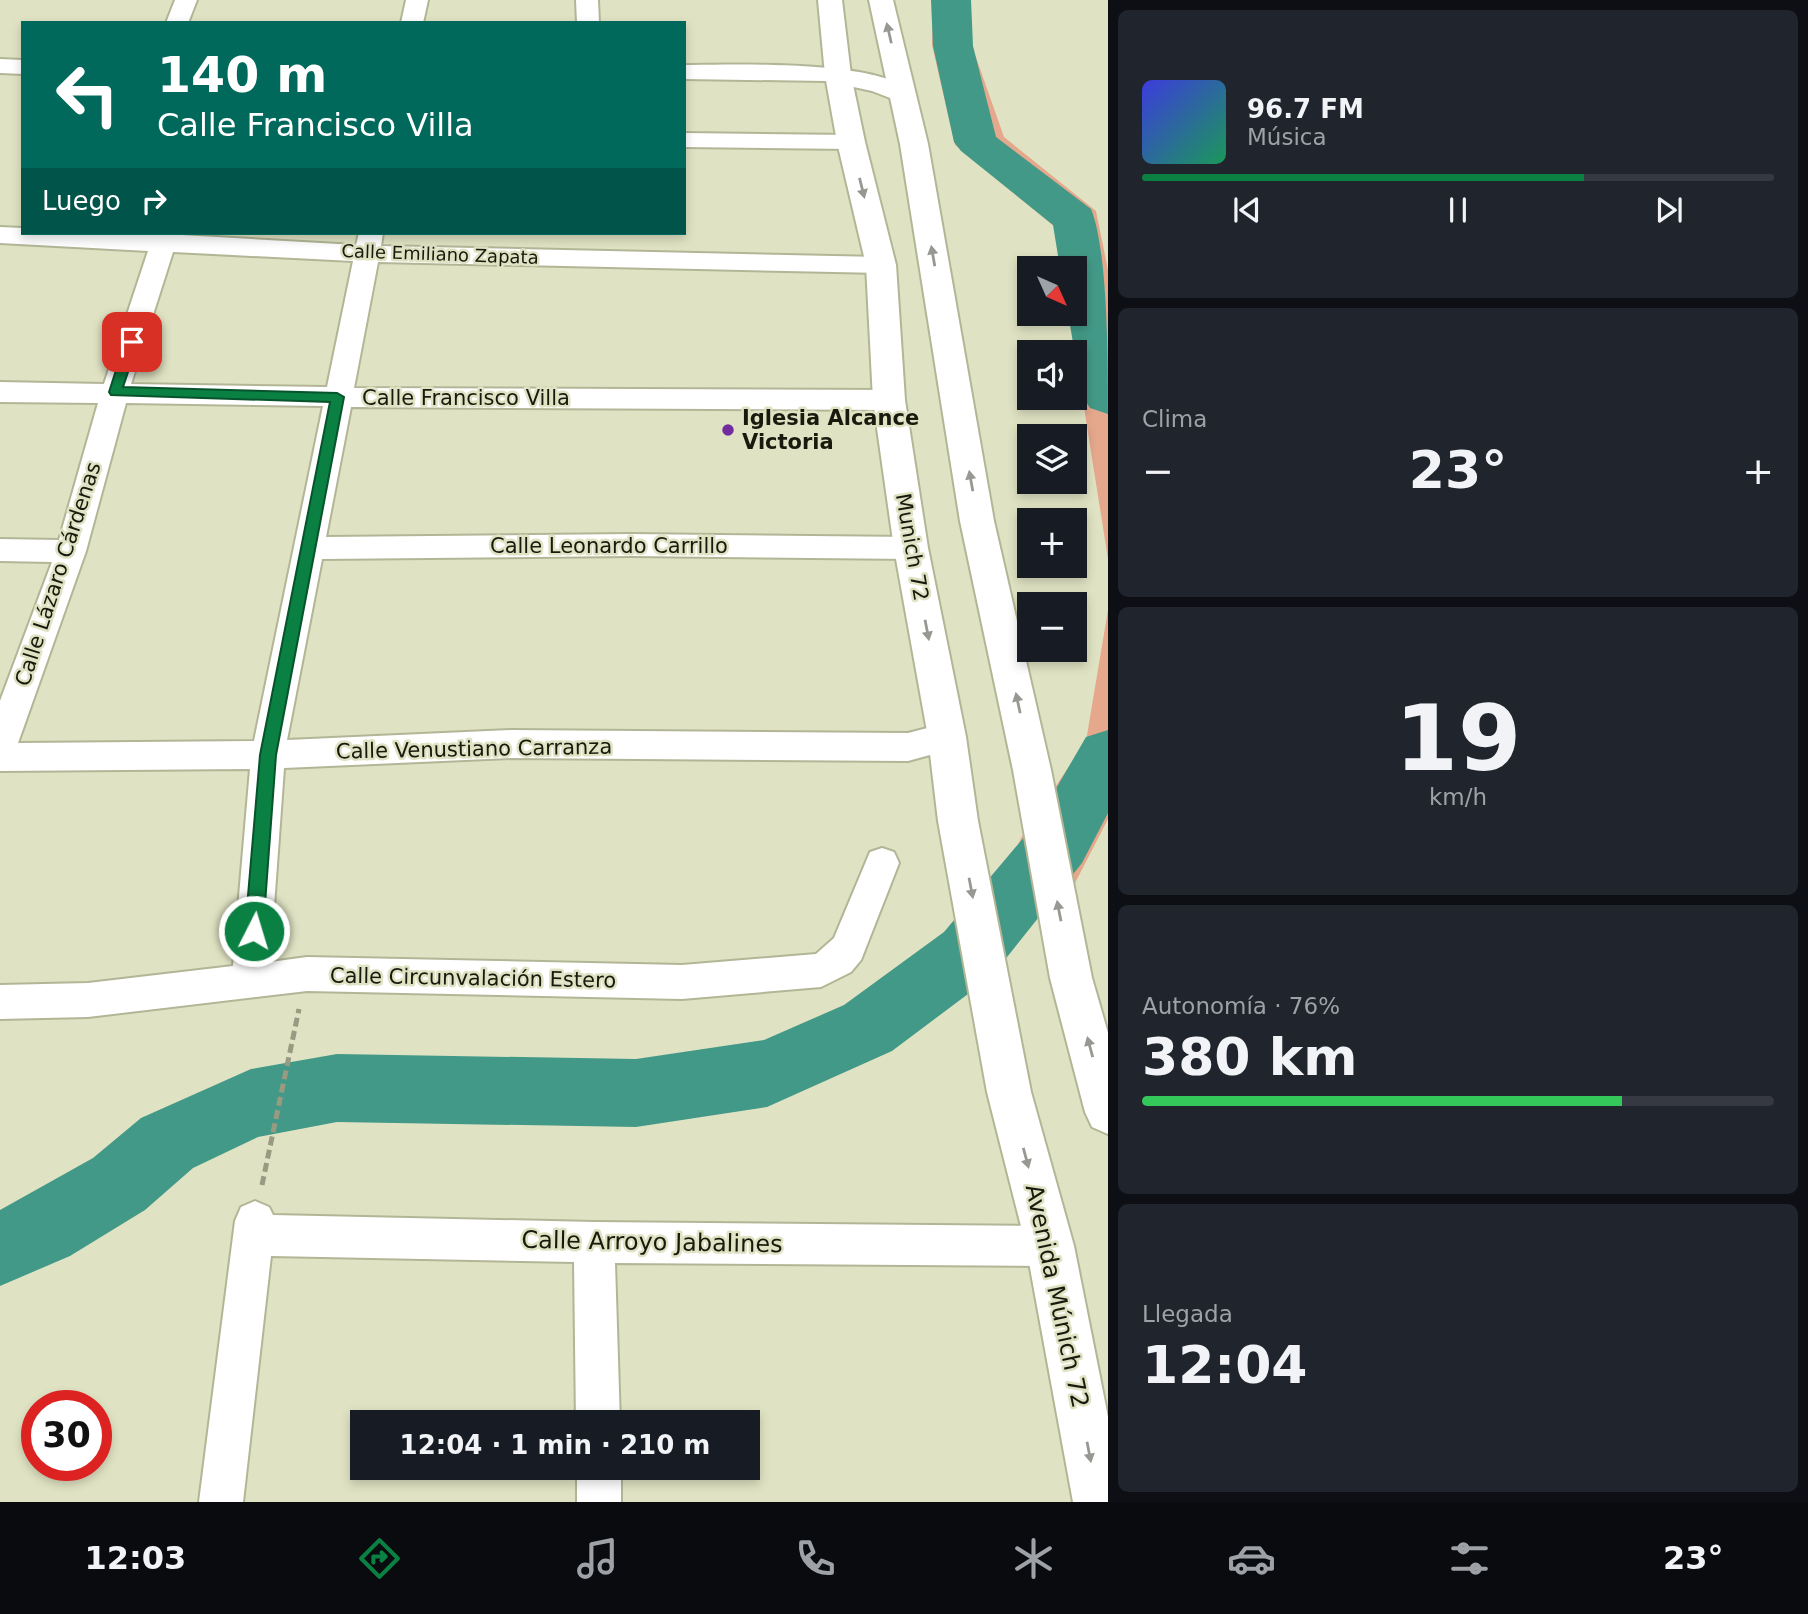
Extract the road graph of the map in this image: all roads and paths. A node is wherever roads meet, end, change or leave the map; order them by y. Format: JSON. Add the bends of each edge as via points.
{"nodes":[{"id":1,"x":186,"y":0,"type":"edge"},
{"id":2,"x":417,"y":0,"type":"edge"},
{"id":3,"x":587,"y":0,"type":"edge"},
{"id":4,"x":830,"y":0,"type":"edge"},
{"id":5,"x":881,"y":0,"type":"edge"},
{"id":6,"x":178,"y":21,"type":"edge"},
{"id":7,"x":412,"y":21,"type":"edge"},
{"id":8,"x":588,"y":21,"type":"edge"},
{"id":9,"x":0,"y":66,"type":"edge"},
{"id":10,"x":21,"y":67,"type":"edge"},
{"id":11,"x":686,"y":72,"type":"edge"},
{"id":12,"x":838,"y":75,"type":"junction"},
{"id":13,"x":903,"y":96,"type":"junction"},
{"id":14,"x":686,"y":141,"type":"edge"},
{"id":15,"x":850,"y":142,"type":"junction"},
{"id":16,"x":0,"y":235,"type":"edge"},
{"id":17,"x":164,"y":242,"type":"junction"},
{"id":18,"x":369,"y":243,"type":"edge"},
{"id":19,"x":881,"y":265,"type":"junction"},
{"id":20,"x":0,"y":392,"type":"edge"},
{"id":21,"x":115,"y":392,"type":"junction"},
{"id":22,"x":337,"y":397,"type":"junction"},
{"id":23,"x":889,"y":400,"type":"junction"},
{"id":24,"x":308,"y":548,"type":"junction"},
{"id":25,"x":911,"y":548,"type":"junction"},
{"id":26,"x":0,"y":550,"type":"edge"},
{"id":27,"x":71,"y":551,"type":"junction"},
{"id":28,"x":947,"y":737,"type":"junction"},
{"id":29,"x":0,"y":746,"type":"edge"},
{"id":30,"x":268,"y":755,"type":"junction"},
{"id":31,"x":0,"y":757,"type":"edge"},
{"id":32,"x":882,"y":863,"type":"dead end"},
{"id":33,"x":250,"y":981,"type":"junction"},
{"id":34,"x":0,"y":1002,"type":"edge"},
{"id":35,"x":300,"y":1007,"type":"dead end"},
{"id":36,"x":1009,"y":1092,"type":"joint"},
{"id":37,"x":1108,"y":1112,"type":"edge"},
{"id":38,"x":254,"y":1228,"type":"junction"},
{"id":39,"x":594,"y":1242,"type":"junction"},
{"id":40,"x":1050,"y":1246,"type":"junction"},
{"id":41,"x":598,"y":1410,"type":"edge"},
{"id":42,"x":599,"y":1480,"type":"edge"},
{"id":43,"x":221,"y":1502,"type":"edge"},
{"id":44,"x":599,"y":1502,"type":"edge"},
{"id":45,"x":1099,"y":1502,"type":"edge"}],
"edges":[{"from":1,"to":6,"type":"street"},
{"from":2,"to":7,"type":"street"},
{"from":3,"to":8,"type":"street"},
{"from":4,"to":12,"type":"main road","name":"Munich 72"},
{"from":13,"to":5,"type":"main road","one_way":true},
{"from":9,"to":10,"type":"street"},
{"from":11,"to":12,"type":"street"},
{"from":12,"to":13,"type":"street","via":[[878,83]]},
{"from":12,"to":15,"type":"main road","name":"Munich 72"},
{"from":37,"to":13,"type":"main road","one_way":true,"via":[[1071,978],[1032,770],[977,521]]},
{"from":14,"to":15,"type":"street"},
{"from":15,"to":19,"type":"main road","name":"Munich 72","one_way":true},
{"from":16,"to":17,"type":"street","name":"Calle Emiliano Zapata"},
{"from":17,"to":18,"type":"street","name":"Calle Emiliano Zapata"},
{"from":17,"to":21,"type":"street","name":"Calle Lázaro Cárdenas"},
{"from":18,"to":19,"type":"street","name":"Calle Emiliano Zapata"},
{"from":18,"to":22,"type":"street"},
{"from":19,"to":23,"type":"main road","name":"Munich 72"},
{"from":20,"to":21,"type":"street","name":"Calle Francisco Villa"},
{"from":21,"to":22,"type":"street","name":"Calle Francisco Villa"},
{"from":21,"to":27,"type":"street","name":"Calle Lázaro Cárdenas"},
{"from":22,"to":23,"type":"street","name":"Calle Francisco Villa"},
{"from":22,"to":24,"type":"street"},
{"from":23,"to":25,"type":"main road","name":"Munich 72"},
{"from":24,"to":25,"type":"street","name":"Calle Leonardo Carrillo"},
{"from":24,"to":30,"type":"street"},
{"from":25,"to":28,"type":"main road","name":"Munich 72","one_way":true},
{"from":26,"to":27,"type":"street"},
{"from":27,"to":29,"type":"street","name":"Calle Lázaro Cárdenas"},
{"from":28,"to":30,"type":"street","name":"Calle Venustiano Carranza","via":[[908,747],[511,744]]},
{"from":28,"to":36,"type":"main road","name":"Munich 72","one_way":true,"via":[[958,821]]},
{"from":30,"to":31,"type":"street","name":"Calle Venustiano Carranza"},
{"from":30,"to":33,"type":"street"},
{"from":32,"to":33,"type":"street","name":"Calle Circunvalación Estero","via":[[848,948],[821,970],[682,982],[307,974]]},
{"from":33,"to":34,"type":"street","name":"Calle Circunvalación Estero","via":[[88,1000]]},
{"from":35,"to":38,"type":"path"},
{"from":36,"to":40,"type":"main road","name":"Avenida Múnich 72","one_way":true},
{"from":38,"to":39,"type":"street","name":"Calle Arroyo Jabalines"},
{"from":38,"to":43,"type":"street"},
{"from":39,"to":40,"type":"street","name":"Calle Arroyo Jabalines"},
{"from":39,"to":41,"type":"street"},
{"from":40,"to":45,"type":"main road","name":"Avenida Múnich 72","one_way":true},
{"from":42,"to":44,"type":"street"}]}
